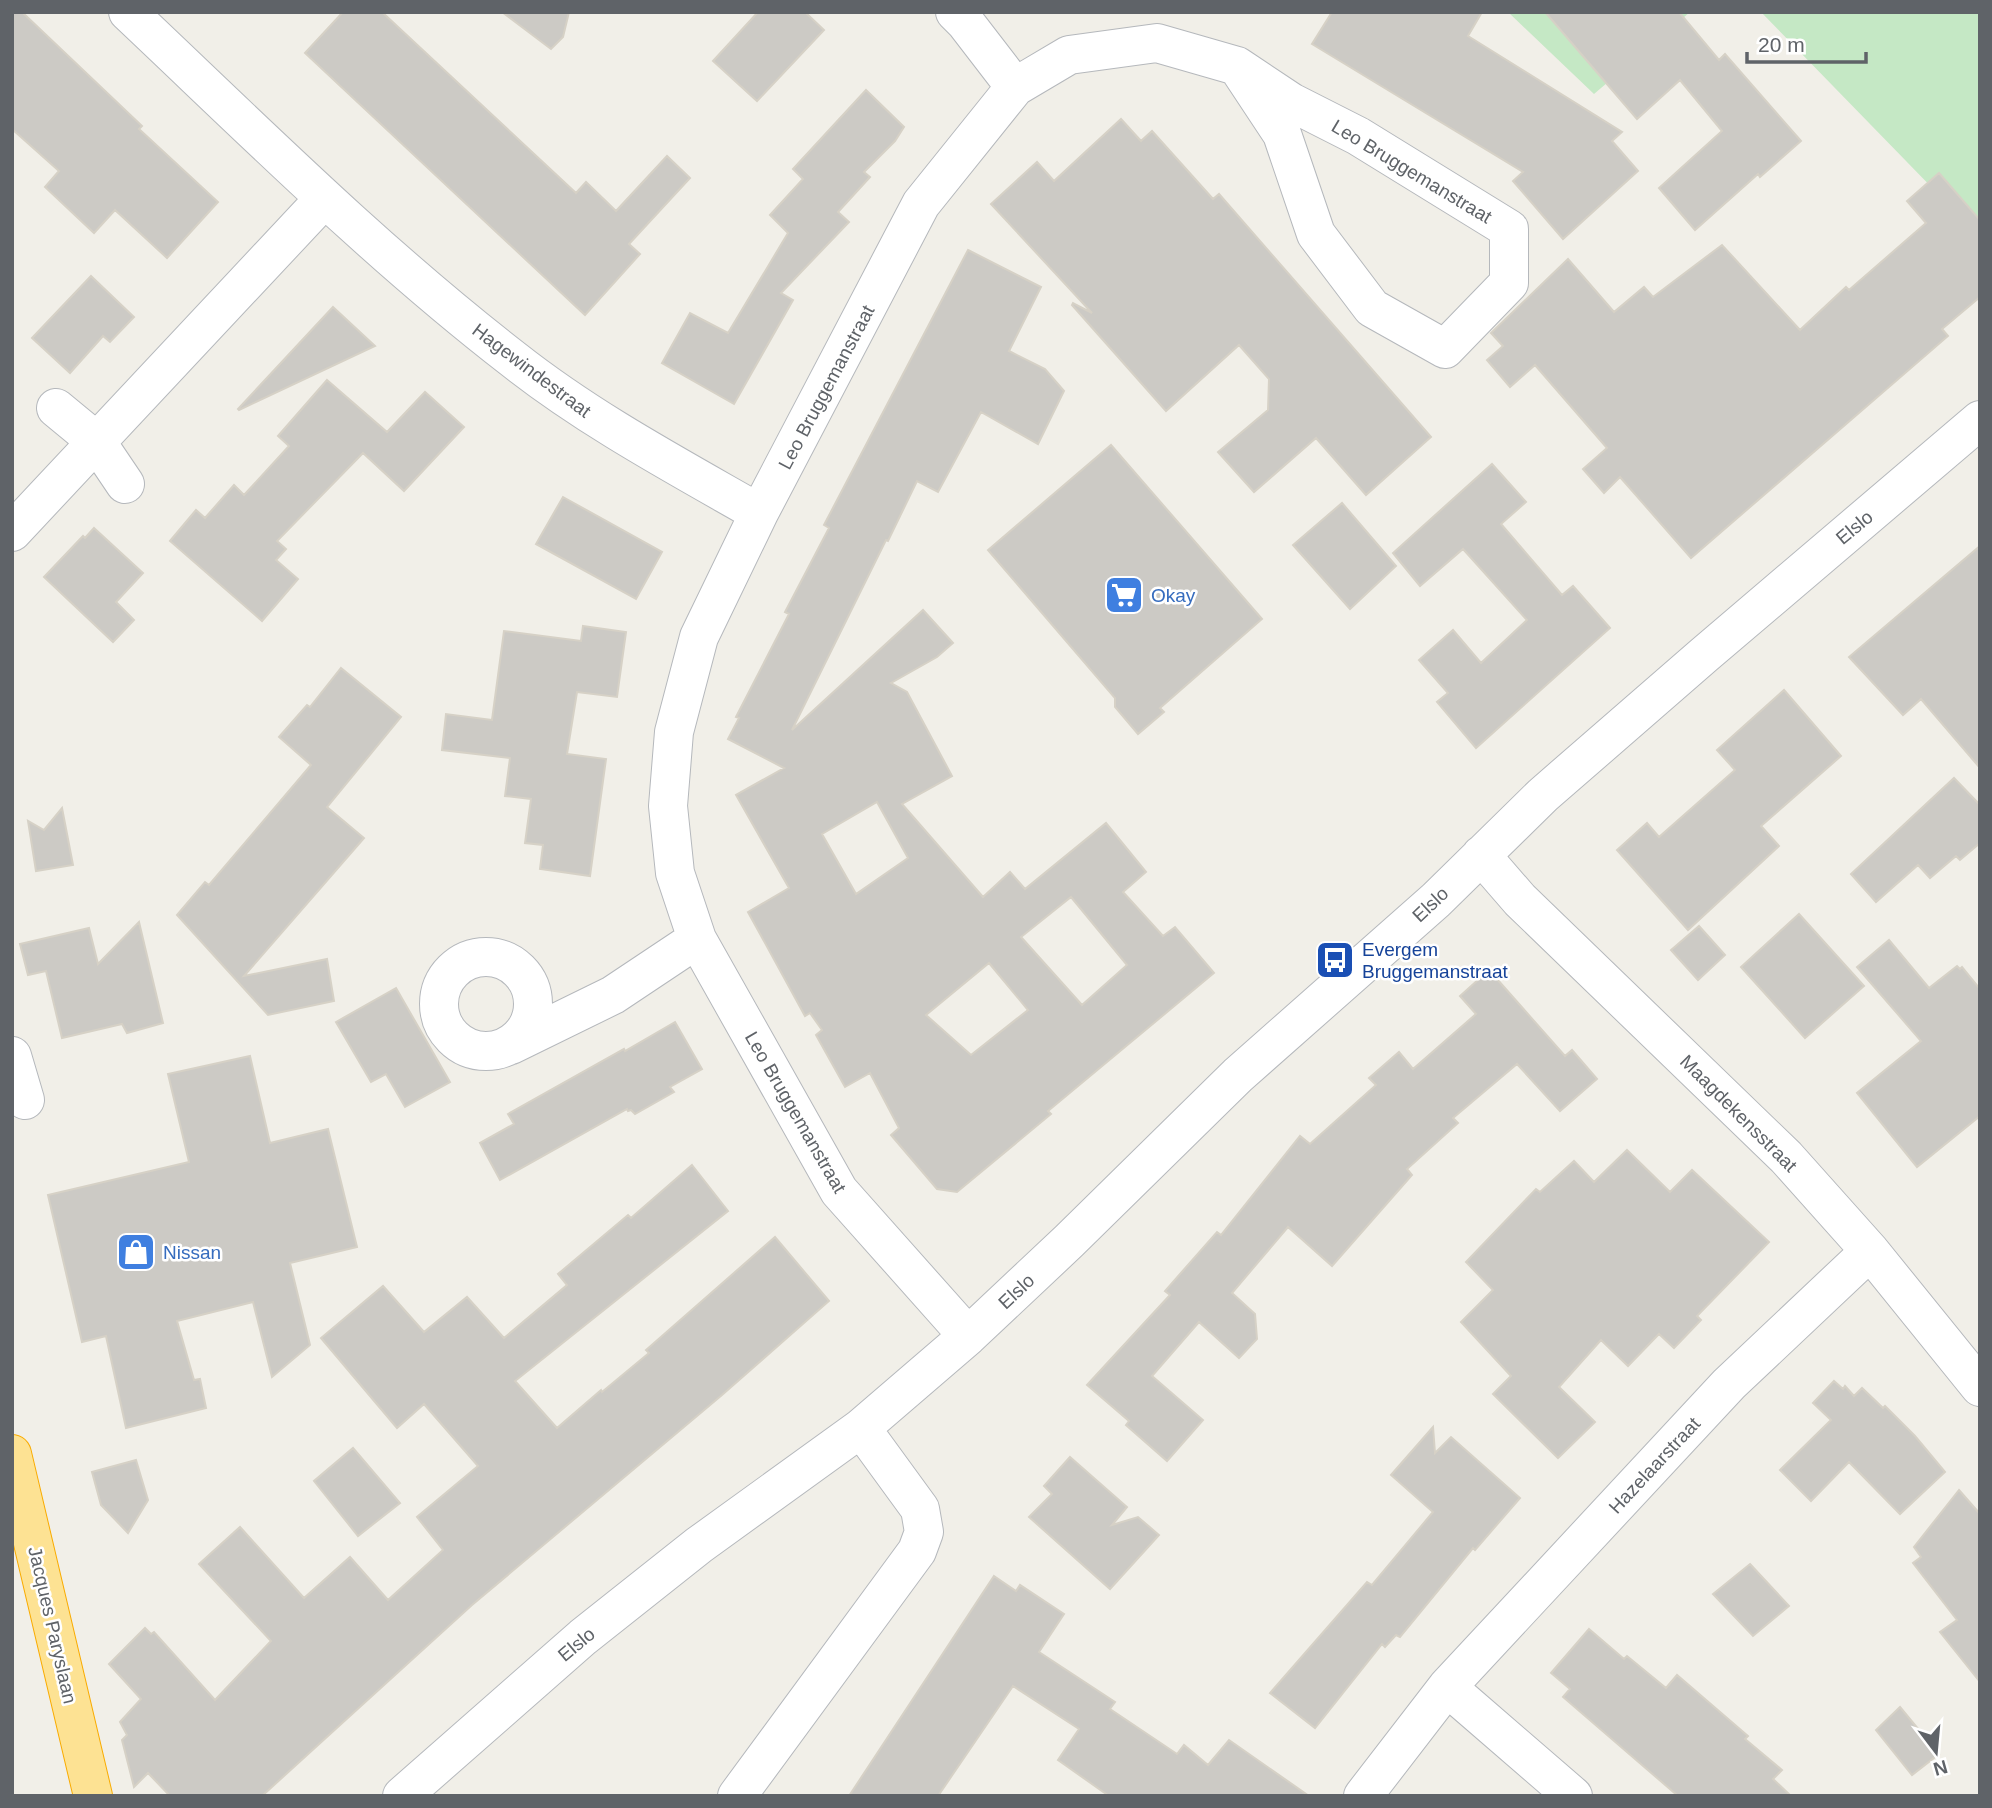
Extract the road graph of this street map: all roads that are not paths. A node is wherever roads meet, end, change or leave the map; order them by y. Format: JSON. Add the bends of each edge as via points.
{"nodes":[{"id":1,"x":128,"y":12,"type":"edge"},
{"id":2,"x":966,"y":16,"type":"edge"},
{"id":3,"x":1237,"y":66,"type":"junction"},
{"id":4,"x":1015,"y":87,"type":"junction"},
{"id":5,"x":324,"y":199,"type":"junction"},
{"id":6,"x":56,"y":408,"type":"dead end"},
{"id":7,"x":1980,"y":420,"type":"edge"},
{"id":8,"x":96,"y":441,"type":"junction"},
{"id":9,"x":125,"y":484,"type":"dead end"},
{"id":10,"x":759,"y":513,"type":"junction"},
{"id":11,"x":12,"y":531,"type":"edge"},
{"id":12,"x":1481,"y":855,"type":"junction"},
{"id":13,"x":697,"y":939,"type":"junction"},
{"id":14,"x":511,"y":1045,"type":"dead end"},
{"id":15,"x":12,"y":1056,"type":"edge"},
{"id":16,"x":25,"y":1100,"type":"dead end"},
{"id":17,"x":1870,"y":1251,"type":"junction"},
{"id":18,"x":968,"y":1336,"type":"junction"},
{"id":19,"x":1980,"y":1387,"type":"edge"},
{"id":20,"x":861,"y":1428,"type":"junction"},
{"id":21,"x":12,"y":1454,"type":"edge"},
{"id":22,"x":1447,"y":1687,"type":"junction"},
{"id":23,"x":93,"y":1796,"type":"edge"},
{"id":24,"x":402,"y":1796,"type":"edge"},
{"id":25,"x":737,"y":1796,"type":"edge"},
{"id":26,"x":1363,"y":1796,"type":"edge"},
{"id":27,"x":1573,"y":1796,"type":"edge"}],
"edges":[{"from":1,"to":5,"type":"street","name":"Hagewindestraat"},
{"from":2,"to":4,"type":"street"},
{"from":3,"to":3,"type":"street","name":"Leo Bruggemanstraat","via":[[1282,134],[1316,234],[1372,308],[1445,349],[1509,283],[1508,229]]},
{"from":3,"to":4,"type":"street","name":"Leo Bruggemanstraat","via":[[1157,43],[1069,55]]},
{"from":4,"to":10,"type":"street","name":"Leo Bruggemanstraat","via":[[921,204]]},
{"from":5,"to":8,"type":"street"},
{"from":5,"to":10,"type":"street","name":"Hagewindestraat","via":[[514,360],[606,425]]},
{"from":6,"to":8,"type":"street"},
{"from":7,"to":12,"type":"street","name":"Elslo","via":[[1694,663]]},
{"from":8,"to":9,"type":"street"},
{"from":8,"to":11,"type":"street"},
{"from":10,"to":13,"type":"street","name":"Leo Bruggemanstraat","via":[[699,637],[674,732],[668,806],[676,873]]},
{"from":12,"to":17,"type":"street","name":"Maagdekensstraat","via":[[1520,900],[1786,1157]]},
{"from":12,"to":18,"type":"street","name":"Elslo","via":[[1238,1075]]},
{"from":13,"to":14,"type":"street","via":[[613,995]]},
{"from":13,"to":18,"type":"street","name":"Leo Bruggemanstraat","via":[[839,1191]]},
{"from":15,"to":16,"type":"street"},
{"from":17,"to":19,"type":"street","name":"Maagdekensstraat"},
{"from":17,"to":22,"type":"street","name":"Hazelaarstraat","via":[[1729,1384]]},
{"from":18,"to":20,"type":"street","name":"Elslo"},
{"from":20,"to":24,"type":"street","name":"Elslo","via":[[699,1545],[583,1637]]},
{"from":20,"to":25,"type":"street","via":[[920,1509],[924,1532],[918,1552]]},
{"from":21,"to":23,"type":"highway","name":"Jacques Paryslaan"},
{"from":22,"to":26,"type":"street","name":"Hazelaarstraat"},
{"from":22,"to":27,"type":"street"}]}
